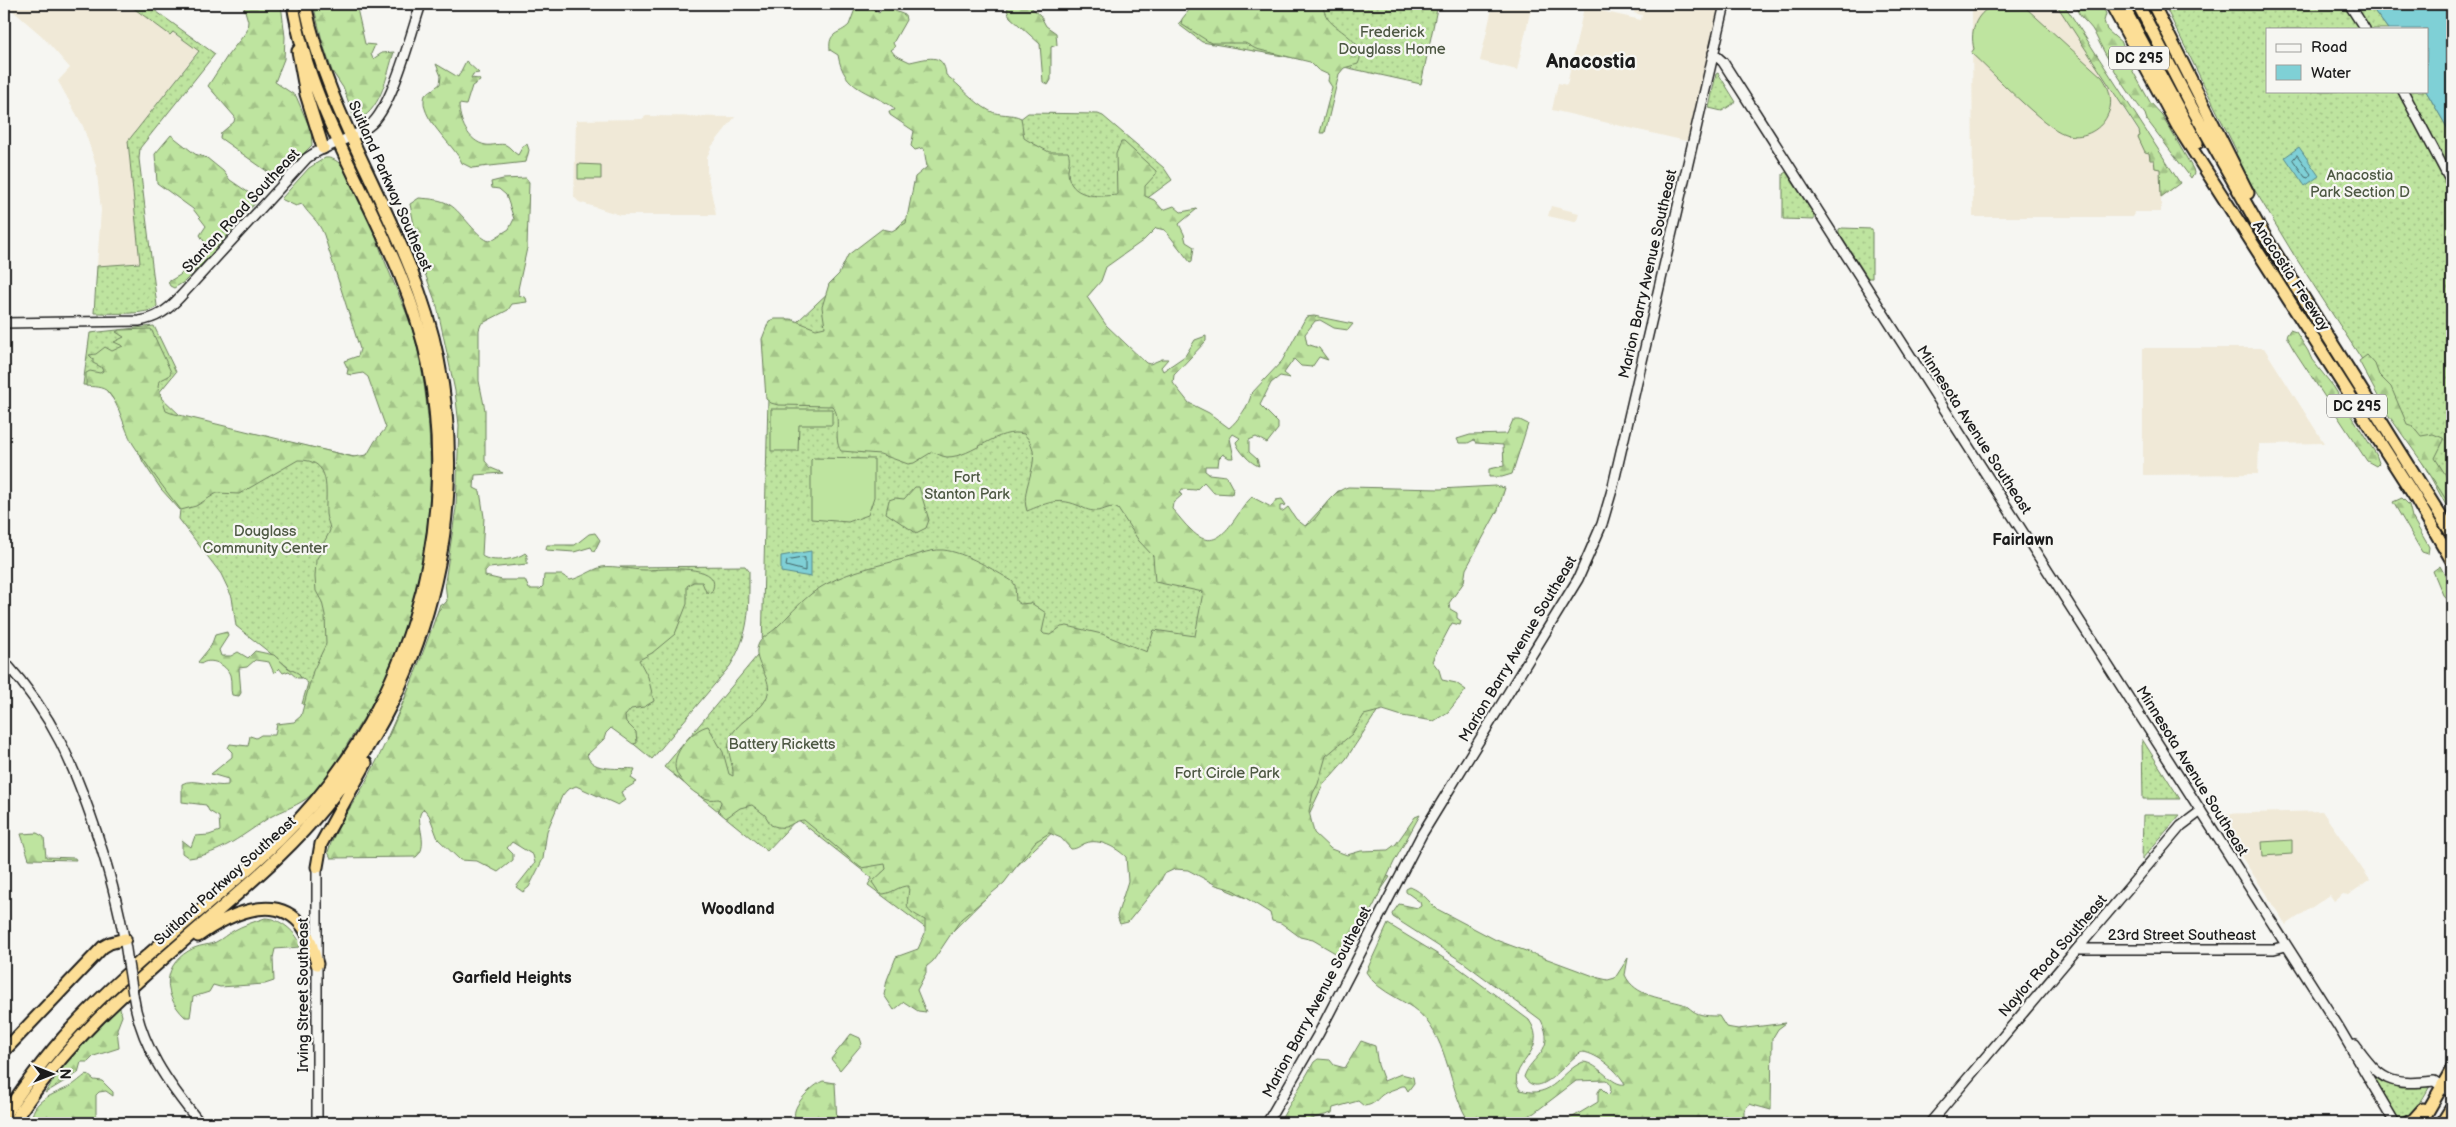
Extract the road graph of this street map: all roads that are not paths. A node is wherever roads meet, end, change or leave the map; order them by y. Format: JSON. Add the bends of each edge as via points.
{"nodes":[{"id":1,"x":305,"y":4,"type":"edge"},
{"id":2,"x":421,"y":4,"type":"edge"},
{"id":3,"x":1725,"y":4,"type":"edge"},
{"id":4,"x":2138,"y":4,"type":"edge"},
{"id":5,"x":2153,"y":4,"type":"edge"},
{"id":6,"x":2349,"y":4,"type":"edge"},
{"id":7,"x":2114,"y":5,"type":"edge"},
{"id":8,"x":294,"y":8,"type":"edge"},
{"id":9,"x":2364,"y":28,"type":"edge"},
{"id":10,"x":1713,"y":53,"type":"junction"},
{"id":11,"x":2403,"y":92,"type":"edge"},
{"id":12,"x":350,"y":136,"type":"junction"},
{"id":13,"x":339,"y":141,"type":"junction"},
{"id":14,"x":323,"y":148,"type":"junction"},
{"id":15,"x":2452,"y":184,"type":"edge"},
{"id":16,"x":2299,"y":292,"type":"junction"},
{"id":17,"x":4,"y":323,"type":"edge"},
{"id":18,"x":2452,"y":534,"type":"edge"},
{"id":19,"x":2452,"y":561,"type":"edge"},
{"id":20,"x":4,"y":661,"type":"edge"},
{"id":21,"x":393,"y":704,"type":"junction"},
{"id":22,"x":2201,"y":811,"type":"junction"},
{"id":23,"x":317,"y":867,"type":"joint"},
{"id":24,"x":126,"y":943,"type":"junction"},
{"id":25,"x":2286,"y":946,"type":"junction"},
{"id":26,"x":2078,"y":949,"type":"junction"},
{"id":27,"x":317,"y":964,"type":"junction"},
{"id":28,"x":153,"y":966,"type":"junction"},
{"id":29,"x":2338,"y":1026,"type":"junction"},
{"id":30,"x":56,"y":1046,"type":"junction"},
{"id":31,"x":4,"y":1051,"type":"edge"},
{"id":32,"x":2452,"y":1069,"type":"edge"},
{"id":33,"x":2447,"y":1090,"type":"edge"},
{"id":34,"x":4,"y":1106,"type":"edge"},
{"id":35,"x":2452,"y":1106,"type":"edge"},
{"id":36,"x":4,"y":1116,"type":"edge"},
{"id":37,"x":13,"y":1123,"type":"edge"},
{"id":38,"x":200,"y":1123,"type":"edge"},
{"id":39,"x":317,"y":1123,"type":"edge"},
{"id":40,"x":1267,"y":1123,"type":"edge"},
{"id":41,"x":1930,"y":1123,"type":"edge"},
{"id":42,"x":2395,"y":1123,"type":"edge"},
{"id":43,"x":2407,"y":1123,"type":"edge"},
{"id":44,"x":2420,"y":1123,"type":"edge"},
{"id":45,"x":2442,"y":1123,"type":"edge"}],
"edges":[{"from":1,"to":12,"type":"highway","name":"Suitland Parkway Southeast","via":[[321,67]]},
{"from":2,"to":12,"type":"main road","name":"Stanton Road Southeast","via":[[380,113],[368,127]]},
{"from":3,"to":10,"type":"main road","name":"Marion Barry Avenue Southeast"},
{"from":4,"to":16,"type":"highway","name":"Anacostia Freeway","number":"DC 295","via":[[2217,154]]},
{"from":5,"to":16,"type":"highway"},
{"from":6,"to":9,"type":"main road"},
{"from":7,"to":19,"type":"highway","name":"Anacostia Freeway","number":"DC 295","via":[[2178,127],[2391,459]]},
{"from":8,"to":13,"type":"highway","name":"Suitland Parkway Southeast","via":[[303,51]]},
{"from":8,"to":14,"type":"highway","via":[[301,75]]},
{"from":10,"to":22,"type":"main road","name":"Minnesota Avenue Southeast","via":[[1723,62]]},
{"from":10,"to":40,"type":"main road","name":"Marion Barry Avenue Southeast","via":[[1610,497],[1593,548],[1578,579],[1422,834],[1328,1017]]},
{"from":11,"to":15,"type":"main road"},
{"from":12,"to":13,"type":"main road","name":"Stanton Road Southeast"},
{"from":12,"to":21,"type":"highway","name":"Suitland Parkway Southeast","via":[[398,235],[420,293],[438,358],[447,423],[447,505],[437,576],[419,641]]},
{"from":13,"to":14,"type":"main road","name":"Stanton Road Southeast"},
{"from":13,"to":30,"type":"highway","name":"Suitland Parkway Southeast","via":[[403,278],[429,372],[436,431],[437,494],[428,566],[415,620],[378,708],[350,756],[320,795],[278,841],[111,989]]},
{"from":14,"to":17,"type":"main road","name":"Stanton Road Southeast","via":[[302,164],[180,297],[158,316],[139,321]]},
{"from":16,"to":18,"type":"highway","name":"Anacostia Freeway","number":"DC 295"},
{"from":20,"to":24,"type":"main road","via":[[39,704],[75,770],[114,888]]},
{"from":21,"to":23,"type":"highway","via":[[382,733],[321,844]]},
{"from":21,"to":28,"type":"highway","name":"Suitland Parkway Southeast","via":[[359,762],[311,823],[272,863]]},
{"from":22,"to":25,"type":"main road","name":"Minnesota Avenue Southeast"},
{"from":22,"to":26,"type":"main road","name":"Naylor Road Southeast","via":[[2181,826]]},
{"from":23,"to":27,"type":"main road","name":"Irving Street Southeast"},
{"from":24,"to":31,"type":"highway","via":[[108,950],[88,964]]},
{"from":24,"to":38,"type":"main road","bridge":true,"via":[[142,1034],[168,1082]]},
{"from":25,"to":26,"type":"main road","name":"23rd Street Southeast","via":[[2274,949]]},
{"from":25,"to":29,"type":"main road","name":"Minnesota Avenue Southeast"},
{"from":26,"to":41,"type":"main road","name":"Naylor Road Southeast"},
{"from":27,"to":28,"type":"highway","via":[[309,938],[297,921],[282,912],[263,909],[242,912],[219,922]]},
{"from":27,"to":39,"type":"main road","name":"Irving Street Southeast"},
{"from":28,"to":37,"type":"highway","name":"Suitland Parkway Southeast","via":[[80,1036],[46,1076]]},
{"from":29,"to":33,"type":"main road","name":"Minnesota Avenue Southeast","via":[[2385,1078],[2406,1084],[2434,1081]]},
{"from":29,"to":42,"type":"main road","name":"Minnesota Avenue Southeast"},
{"from":30,"to":34,"type":"highway","via":[[36,1062]]},
{"from":30,"to":36,"type":"highway","name":"Suitland Parkway Southeast"},
{"from":32,"to":33,"type":"highway"},
{"from":33,"to":43,"type":"highway"},
{"from":33,"to":44,"type":"highway"},
{"from":35,"to":45,"type":"highway"}]}
